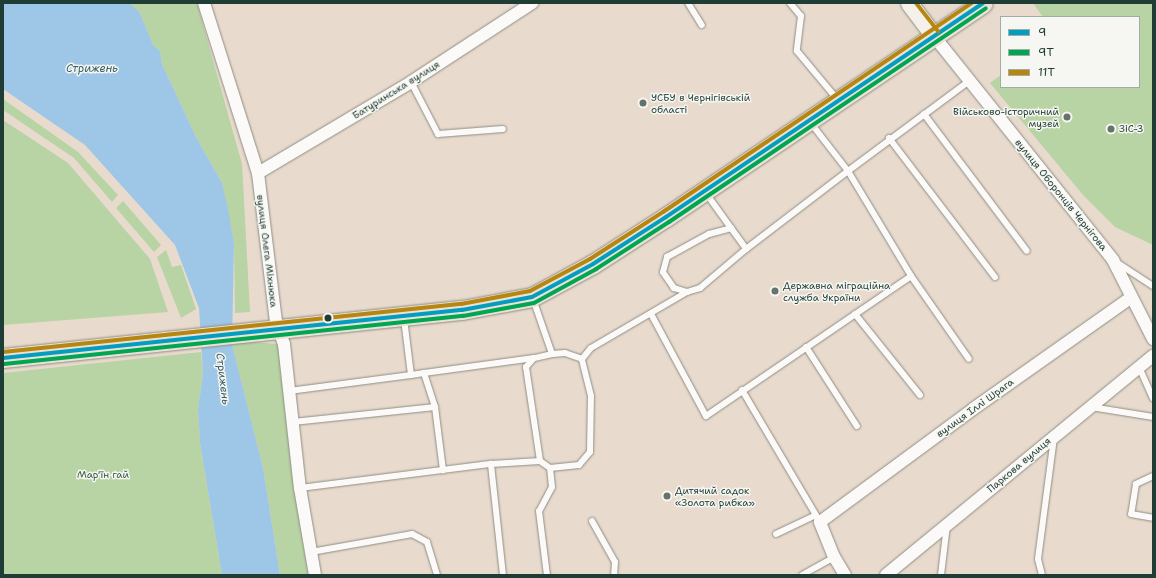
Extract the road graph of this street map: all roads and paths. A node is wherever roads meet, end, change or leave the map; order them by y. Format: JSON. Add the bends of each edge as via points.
{"nodes":[{"id":1,"x":532,"y":3,"type":"edge"},
{"id":2,"x":688,"y":3,"type":"edge"},
{"id":3,"x":790,"y":3,"type":"edge"},
{"id":4,"x":909,"y":3,"type":"edge"},
{"id":5,"x":983,"y":3,"type":"edge"},
{"id":6,"x":208,"y":5,"type":"edge"},
{"id":7,"x":702,"y":24,"type":"dead end"},
{"id":8,"x":933,"y":35,"type":"junction"},
{"id":9,"x":969,"y":81,"type":"junction"},
{"id":10,"x":411,"y":82,"type":"junction"},
{"id":11,"x":840,"y":102,"type":"junction"},
{"id":12,"x":924,"y":114,"type":"junction"},
{"id":13,"x":810,"y":122,"type":"junction"},
{"id":14,"x":503,"y":129,"type":"dead end"},
{"id":15,"x":889,"y":138,"type":"junction"},
{"id":16,"x":848,"y":171,"type":"junction"},
{"id":17,"x":258,"y":173,"type":"junction"},
{"id":18,"x":705,"y":191,"type":"junction"},
{"id":19,"x":730,"y":228,"type":"junction"},
{"id":20,"x":746,"y":249,"type":"junction"},
{"id":21,"x":1027,"y":251,"type":"dead end"},
{"id":22,"x":1113,"y":260,"type":"junction"},
{"id":23,"x":911,"y":276,"type":"junction"},
{"id":24,"x":995,"y":277,"type":"dead end"},
{"id":25,"x":1153,"y":286,"type":"edge"},
{"id":26,"x":687,"y":292,"type":"junction"},
{"id":27,"x":532,"y":297,"type":"junction"},
{"id":28,"x":1132,"y":297,"type":"junction"},
{"id":29,"x":652,"y":314,"type":"junction"},
{"id":30,"x":855,"y":314,"type":"junction"},
{"id":31,"x":404,"y":316,"type":"junction"},
{"id":32,"x":279,"y":330,"type":"junction"},
{"id":33,"x":1153,"y":339,"type":"edge"},
{"id":34,"x":806,"y":347,"type":"junction"},
{"id":35,"x":552,"y":354,"type":"junction"},
{"id":36,"x":1153,"y":356,"type":"edge"},
{"id":37,"x":3,"y":358,"type":"edge"},
{"id":38,"x":534,"y":358,"type":"junction"},
{"id":39,"x":582,"y":359,"type":"junction"},
{"id":40,"x":969,"y":359,"type":"dead end"},
{"id":41,"x":1139,"y":367,"type":"junction"},
{"id":42,"x":424,"y":373,"type":"junction"},
{"id":43,"x":412,"y":375,"type":"junction"},
{"id":44,"x":742,"y":390,"type":"junction"},
{"id":45,"x":289,"y":391,"type":"junction"},
{"id":46,"x":920,"y":395,"type":"dead end"},
{"id":47,"x":1153,"y":398,"type":"edge"},
{"id":48,"x":435,"y":407,"type":"junction"},
{"id":49,"x":1089,"y":407,"type":"junction"},
{"id":50,"x":1153,"y":417,"type":"edge"},
{"id":51,"x":293,"y":422,"type":"junction"},
{"id":52,"x":857,"y":426,"type":"dead end"},
{"id":53,"x":1055,"y":434,"type":"junction"},
{"id":54,"x":540,"y":461,"type":"junction"},
{"id":55,"x":491,"y":464,"type":"junction"},
{"id":56,"x":550,"y":468,"type":"junction"},
{"id":57,"x":443,"y":470,"type":"junction"},
{"id":58,"x":1153,"y":476,"type":"edge"},
{"id":59,"x":300,"y":488,"type":"junction"},
{"id":60,"x":818,"y":518,"type":"junction"},
{"id":61,"x":1153,"y":518,"type":"edge"},
{"id":62,"x":592,"y":521,"type":"dead end"},
{"id":63,"x":947,"y":525,"type":"junction"},
{"id":64,"x":776,"y":534,"type":"dead end"},
{"id":65,"x":311,"y":552,"type":"junction"},
{"id":66,"x":834,"y":557,"type":"junction"},
{"id":67,"x":315,"y":575,"type":"edge"},
{"id":68,"x":437,"y":575,"type":"edge"},
{"id":69,"x":503,"y":575,"type":"edge"},
{"id":70,"x":547,"y":575,"type":"edge"},
{"id":71,"x":614,"y":575,"type":"edge"},
{"id":72,"x":802,"y":575,"type":"edge"},
{"id":73,"x":846,"y":575,"type":"edge"},
{"id":74,"x":886,"y":575,"type":"edge"},
{"id":75,"x":941,"y":575,"type":"edge"},
{"id":76,"x":1042,"y":575,"type":"edge"}],
"edges":[{"from":1,"to":10,"type":"street","name":"Батуринська вулиця"},
{"from":2,"to":7,"type":"lane"},
{"from":3,"to":11,"type":"lane","via":[[801,16],[797,51]]},
{"from":4,"to":8,"type":"main road","name":"вулиця Оборонців Чернігова"},
{"from":5,"to":8,"type":"main road"},
{"from":6,"to":17,"type":"street","name":"вулиця Олега Міхнюка"},
{"from":8,"to":9,"type":"street","name":"вулиця Оборонців Чернігова"},
{"from":8,"to":11,"type":"main road"},
{"from":9,"to":12,"type":"lane"},
{"from":9,"to":22,"type":"street","name":"вулиця Оборонців Чернігова"},
{"from":10,"to":14,"type":"lane","via":[[438,134]]},
{"from":10,"to":17,"type":"street","name":"Батуринська вулиця"},
{"from":11,"to":13,"type":"main road"},
{"from":12,"to":15,"type":"lane"},
{"from":12,"to":21,"type":"lane"},
{"from":13,"to":16,"type":"lane"},
{"from":13,"to":18,"type":"main road"},
{"from":15,"to":16,"type":"lane"},
{"from":15,"to":24,"type":"lane"},
{"from":16,"to":20,"type":"lane"},
{"from":16,"to":23,"type":"lane"},
{"from":17,"to":32,"type":"street","name":"вулиця Олега Міхнюка"},
{"from":18,"to":19,"type":"lane"},
{"from":18,"to":27,"type":"main road","via":[[593,264]]},
{"from":19,"to":20,"type":"lane"},
{"from":19,"to":26,"type":"lane","via":[[709,234],[667,257],[663,272],[674,288]]},
{"from":20,"to":26,"type":"lane","via":[[700,288]]},
{"from":22,"to":25,"type":"lane"},
{"from":22,"to":28,"type":"street","name":"вулиця Оборонців Чернігова"},
{"from":23,"to":30,"type":"lane"},
{"from":23,"to":40,"type":"lane"},
{"from":26,"to":29,"type":"lane"},
{"from":27,"to":31,"type":"main road","via":[[510,303]]},
{"from":27,"to":35,"type":"lane"},
{"from":28,"to":33,"type":"street","name":"вулиця Оборонців Чернігова"},
{"from":28,"to":60,"type":"street","name":"вулиця Іллі Шрага"},
{"from":29,"to":39,"type":"lane","via":[[591,348]]},
{"from":29,"to":44,"type":"lane","via":[[706,416]]},
{"from":30,"to":34,"type":"lane"},
{"from":30,"to":46,"type":"lane"},
{"from":31,"to":32,"type":"main road"},
{"from":31,"to":43,"type":"lane"},
{"from":32,"to":37,"type":"main road"},
{"from":32,"to":45,"type":"street","name":"вулиця Олега Міхнюка","via":[[284,344]]},
{"from":34,"to":44,"type":"lane"},
{"from":34,"to":52,"type":"lane"},
{"from":35,"to":38,"type":"lane"},
{"from":35,"to":39,"type":"lane","via":[[565,353]]},
{"from":36,"to":41,"type":"street","name":"Паркова вулиця"},
{"from":38,"to":42,"type":"lane"},
{"from":38,"to":54,"type":"lane","via":[[526,367]]},
{"from":39,"to":56,"type":"lane","via":[[591,396],[590,452],[579,465]]},
{"from":41,"to":47,"type":"lane"},
{"from":41,"to":49,"type":"street","name":"Паркова вулиця"},
{"from":42,"to":43,"type":"lane"},
{"from":42,"to":48,"type":"lane"},
{"from":43,"to":45,"type":"lane"},
{"from":44,"to":60,"type":"lane"},
{"from":45,"to":51,"type":"street","name":"вулиця Олега Міхнюка"},
{"from":48,"to":51,"type":"lane"},
{"from":48,"to":57,"type":"lane"},
{"from":49,"to":50,"type":"lane"},
{"from":49,"to":53,"type":"street","name":"Паркова вулиця"},
{"from":51,"to":59,"type":"street","name":"вулиця Олега Міхнюка"},
{"from":53,"to":63,"type":"street","name":"Паркова вулиця"},
{"from":53,"to":76,"type":"lane","via":[[1038,559]]},
{"from":54,"to":55,"type":"lane"},
{"from":54,"to":56,"type":"lane"},
{"from":55,"to":57,"type":"lane"},
{"from":55,"to":69,"type":"lane"},
{"from":56,"to":70,"type":"lane","via":[[552,487],[539,511]]},
{"from":57,"to":59,"type":"lane"},
{"from":58,"to":61,"type":"lane","via":[[1136,484],[1131,514]]},
{"from":59,"to":65,"type":"street","name":"вулиця Олега Міхнюка"},
{"from":60,"to":64,"type":"lane"},
{"from":60,"to":66,"type":"street"},
{"from":62,"to":71,"type":"lane","via":[[615,562]]},
{"from":63,"to":74,"type":"street","name":"Паркова вулиця"},
{"from":63,"to":75,"type":"lane"},
{"from":65,"to":67,"type":"street","name":"вулиця Олега Міхнюка"},
{"from":65,"to":68,"type":"lane","via":[[412,534],[427,542]]},
{"from":66,"to":72,"type":"lane"},
{"from":66,"to":73,"type":"street"}]}
